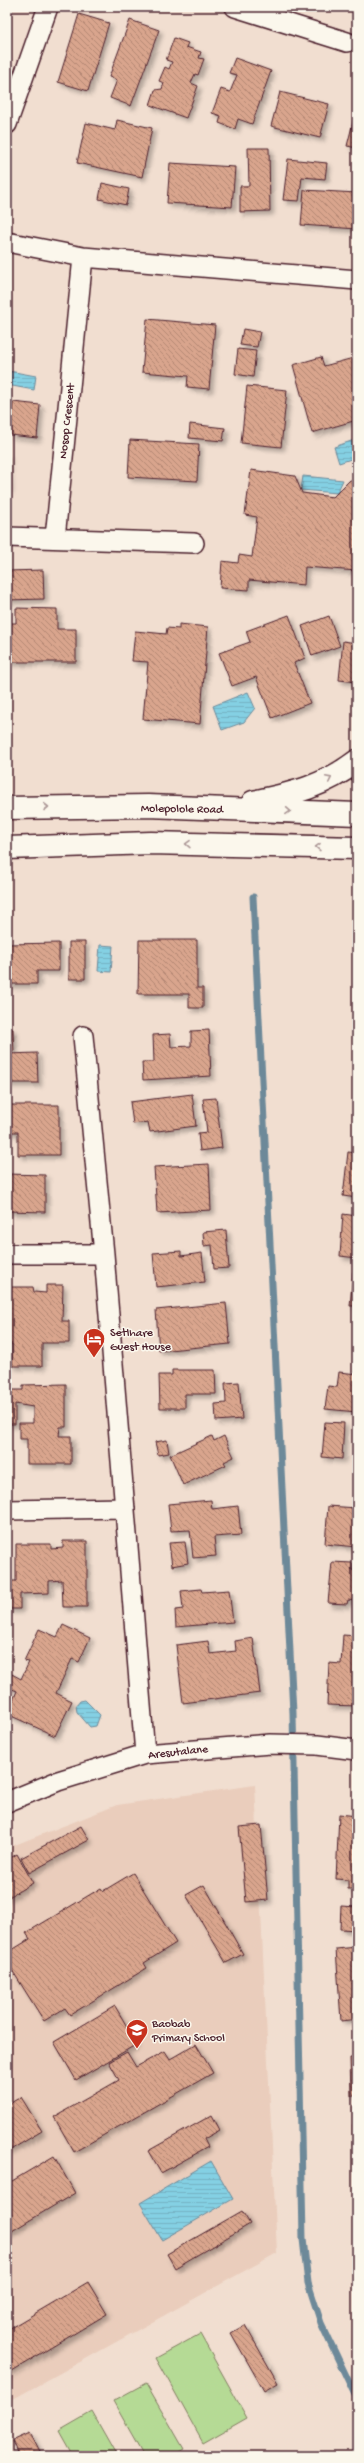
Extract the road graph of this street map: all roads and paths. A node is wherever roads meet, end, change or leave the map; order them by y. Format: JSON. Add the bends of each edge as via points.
{"nodes":[{"id":1,"x":48,"y":7,"type":"edge"},
{"id":2,"x":235,"y":7,"type":"edge"},
{"id":3,"x":347,"y":42,"type":"dead end"},
{"id":4,"x":7,"y":124,"type":"edge"},
{"id":5,"x":7,"y":242,"type":"edge"},
{"id":6,"x":83,"y":257,"type":"junction"},
{"id":7,"x":357,"y":280,"type":"edge"},
{"id":8,"x":7,"y":537,"type":"edge"},
{"id":9,"x":54,"y":538,"type":"junction"},
{"id":10,"x":194,"y":543,"type":"dead end"},
{"id":11,"x":357,"y":760,"type":"edge"},
{"id":12,"x":7,"y":808,"type":"edge"},
{"id":13,"x":224,"y":808,"type":"junction"},
{"id":14,"x":357,"y":814,"type":"edge"},
{"id":15,"x":7,"y":848,"type":"edge"},
{"id":16,"x":357,"y":848,"type":"edge"},
{"id":17,"x":83,"y":1036,"type":"dead end"},
{"id":18,"x":7,"y":1254,"type":"edge"},
{"id":19,"x":104,"y":1254,"type":"junction"},
{"id":20,"x":124,"y":1508,"type":"junction"},
{"id":21,"x":7,"y":1510,"type":"edge"},
{"id":22,"x":357,"y":1750,"type":"edge"},
{"id":23,"x":145,"y":1754,"type":"junction"},
{"id":24,"x":7,"y":1802,"type":"edge"}],
"edges":[{"from":1,"to":4,"type":"street"},
{"from":2,"to":3,"type":"street"},
{"from":5,"to":6,"type":"street"},
{"from":6,"to":7,"type":"street"},
{"from":6,"to":9,"type":"street","name":"Nosop Crescent"},
{"from":8,"to":9,"type":"street"},
{"from":9,"to":10,"type":"street"},
{"from":13,"to":11,"type":"main road","one_way":true,"via":[[306,790],[344,772]]},
{"from":12,"to":13,"type":"main road","name":"Molepolole Road","one_way":true},
{"from":13,"to":14,"type":"main road","name":"Molepolole Road","one_way":true},
{"from":16,"to":15,"type":"main road","one_way":true,"via":[[151,844]]},
{"from":17,"to":19,"type":"street"},
{"from":18,"to":19,"type":"street"},
{"from":19,"to":20,"type":"street"},
{"from":20,"to":21,"type":"street"},
{"from":20,"to":23,"type":"street"},
{"from":22,"to":23,"type":"street","name":"Aresutalane","via":[[317,1745],[270,1744]]},
{"from":23,"to":24,"type":"street","name":"Aresutalane","via":[[58,1781]]}]}
